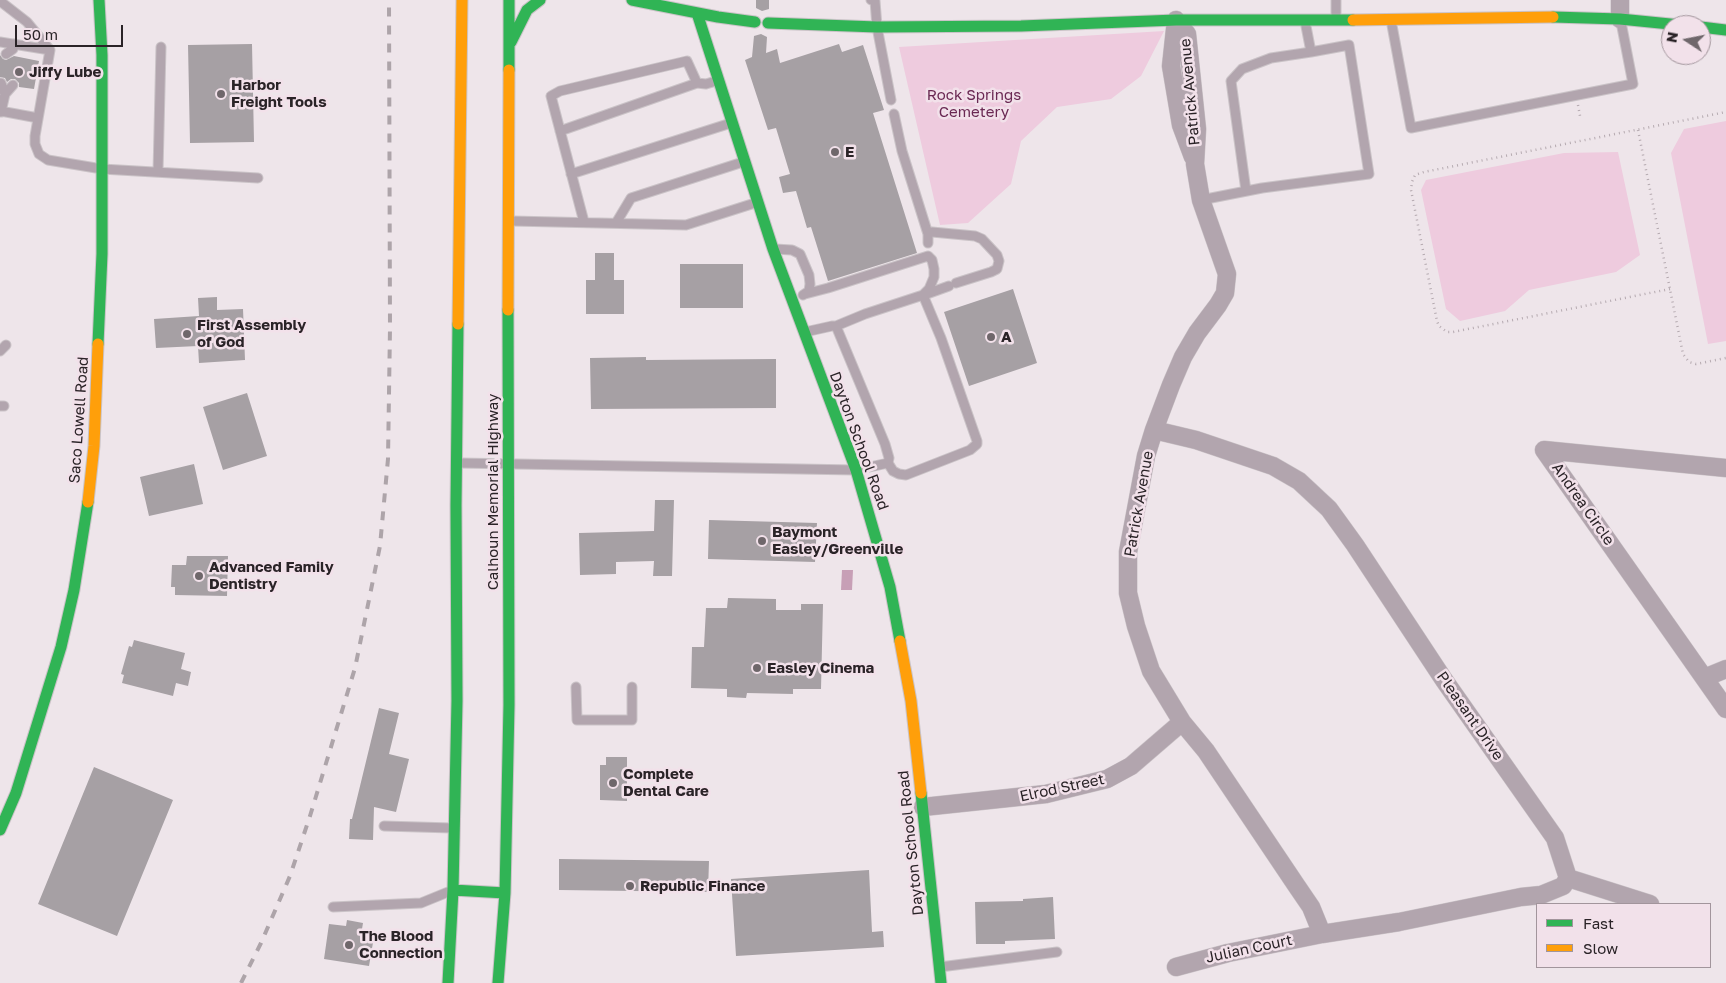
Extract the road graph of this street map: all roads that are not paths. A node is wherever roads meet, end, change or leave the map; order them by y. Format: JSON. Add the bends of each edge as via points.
{"nodes":[{"id":1,"x":99,"y":0,"type":"edge"},
{"id":2,"x":462,"y":0,"type":"edge"},
{"id":3,"x":509,"y":0,"type":"edge"},
{"id":4,"x":540,"y":0,"type":"edge"},
{"id":5,"x":632,"y":0,"type":"edge"},
{"id":6,"x":871,"y":0,"type":"edge"},
{"id":7,"x":1336,"y":0,"type":"edge"},
{"id":8,"x":1620,"y":0,"type":"edge"},
{"id":9,"x":0,"y":1,"type":"edge"},
{"id":10,"x":697,"y":13,"type":"junction"},
{"id":11,"x":1391,"y":19,"type":"junction"},
{"id":12,"x":1620,"y":19,"type":"junction"},
{"id":13,"x":1176,"y":20,"type":"junction"},
{"id":14,"x":1305,"y":20,"type":"junction"},
{"id":15,"x":1336,"y":20,"type":"junction"},
{"id":16,"x":755,"y":22,"type":"dead end"},
{"id":17,"x":768,"y":23,"type":"dead end"},
{"id":18,"x":1661,"y":23,"type":"edge"},
{"id":19,"x":877,"y":27,"type":"junction"},
{"id":20,"x":1711,"y":29,"type":"edge"},
{"id":21,"x":1726,"y":30,"type":"edge"},
{"id":22,"x":0,"y":42,"type":"edge"},
{"id":23,"x":510,"y":46,"type":"junction"},
{"id":24,"x":161,"y":47,"type":"dead end"},
{"id":25,"x":50,"y":50,"type":"junction"},
{"id":26,"x":1311,"y":52,"type":"junction"},
{"id":27,"x":718,"y":80,"type":"junction"},
{"id":28,"x":698,"y":83,"type":"junction"},
{"id":29,"x":6,"y":87,"type":"edge"},
{"id":30,"x":891,"y":100,"type":"dead end"},
{"id":31,"x":1,"y":112,"type":"edge"},
{"id":32,"x":894,"y":114,"type":"dead end"},
{"id":33,"x":38,"y":118,"type":"junction"},
{"id":34,"x":732,"y":123,"type":"junction"},
{"id":35,"x":560,"y":131,"type":"junction"},
{"id":36,"x":744,"y":161,"type":"junction"},
{"id":37,"x":102,"y":169,"type":"junction"},
{"id":38,"x":158,"y":172,"type":"junction"},
{"id":39,"x":571,"y":174,"type":"junction"},
{"id":40,"x":258,"y":178,"type":"dead end"},
{"id":41,"x":1246,"y":191,"type":"junction"},
{"id":42,"x":1201,"y":200,"type":"junction"},
{"id":43,"x":758,"y":202,"type":"junction"},
{"id":44,"x":509,"y":221,"type":"junction"},
{"id":45,"x":584,"y":222,"type":"junction"},
{"id":46,"x":616,"y":223,"type":"junction"},
{"id":47,"x":928,"y":243,"type":"junction"},
{"id":48,"x":773,"y":248,"type":"junction"},
{"id":49,"x":806,"y":294,"type":"junction"},
{"id":50,"x":923,"y":295,"type":"junction"},
{"id":51,"x":790,"y":298,"type":"junction"},
{"id":52,"x":836,"y":326,"type":"junction"},
{"id":53,"x":804,"y":332,"type":"junction"},
{"id":54,"x":1154,"y":430,"type":"junction"},
{"id":55,"x":456,"y":463,"type":"junction"},
{"id":56,"x":888,"y":463,"type":"junction"},
{"id":57,"x":507,"y":464,"type":"junction"},
{"id":58,"x":1726,"y":468,"type":"edge"},
{"id":59,"x":856,"y":470,"type":"junction"},
{"id":60,"x":1726,"y":669,"type":"edge"},
{"id":61,"x":1704,"y":678,"type":"junction"},
{"id":62,"x":576,"y":687,"type":"dead end"},
{"id":63,"x":632,"y":687,"type":"dead end"},
{"id":64,"x":1726,"y":709,"type":"edge"},
{"id":65,"x":1182,"y":722,"type":"junction"},
{"id":66,"x":923,"y":807,"type":"junction"},
{"id":67,"x":384,"y":826,"type":"dead end"},
{"id":68,"x":455,"y":828,"type":"junction"},
{"id":69,"x":0,"y":830,"type":"edge"},
{"id":70,"x":1568,"y":878,"type":"junction"},
{"id":71,"x":453,"y":890,"type":"junction"},
{"id":72,"x":505,"y":893,"type":"junction"},
{"id":73,"x":1647,"y":903,"type":"edge"},
{"id":74,"x":333,"y":906,"type":"dead end"},
{"id":75,"x":1322,"y":934,"type":"junction"},
{"id":76,"x":1057,"y":952,"type":"dead end"},
{"id":77,"x":940,"y":967,"type":"junction"},
{"id":78,"x":1176,"y":968,"type":"dead end"},
{"id":79,"x":448,"y":983,"type":"edge"},
{"id":80,"x":498,"y":983,"type":"edge"},
{"id":81,"x":941,"y":983,"type":"edge"}],
"edges":[{"from":1,"to":37,"type":"main road","name":"Saco Lowell Road"},
{"from":2,"to":55,"type":"main road"},
{"from":3,"to":23,"type":"main road","name":"Calhoun Memorial Highway"},
{"from":4,"to":23,"type":"main road","via":[[527,10]]},
{"from":5,"to":10,"type":"main road"},
{"from":6,"to":19,"type":"lane","via":[[874,0]]},
{"from":7,"to":15,"type":"lane"},
{"from":8,"to":12,"type":"street"},
{"from":9,"to":25,"type":"lane","via":[[27,22]]},
{"from":10,"to":16,"type":"main road"},
{"from":10,"to":27,"type":"main road","name":"Dayton School Road"},
{"from":11,"to":12,"type":"main road"},
{"from":11,"to":12,"type":"lane","via":[[1411,128],[1633,84]]},
{"from":11,"to":15,"type":"main road"},
{"from":12,"to":18,"type":"main road"},
{"from":13,"to":14,"type":"main road"},
{"from":13,"to":19,"type":"main road"},
{"from":13,"to":42,"type":"street","name":"Patrick Avenue","via":[[1187,34],[1197,129],[1195,164]]},
{"from":14,"to":15,"type":"main road"},
{"from":14,"to":26,"type":"lane"},
{"from":17,"to":19,"type":"main road"},
{"from":19,"to":30,"type":"lane"},
{"from":20,"to":21,"type":"main road"},
{"from":22,"to":25,"type":"lane","via":[[13,52]]},
{"from":23,"to":44,"type":"main road","name":"Calhoun Memorial Highway"},
{"from":24,"to":38,"type":"lane"},
{"from":25,"to":33,"type":"lane"},
{"from":26,"to":41,"type":"lane","via":[[1271,58],[1242,68],[1230,81]]},
{"from":26,"to":41,"type":"lane","via":[[1349,45],[1369,174]]},
{"from":27,"to":28,"type":"lane"},
{"from":27,"to":34,"type":"main road","name":"Dayton School Road"},
{"from":28,"to":35,"type":"lane"},
{"from":28,"to":35,"type":"lane","via":[[687,61],[560,91],[551,96]]},
{"from":29,"to":31,"type":"lane"},
{"from":31,"to":33,"type":"lane"},
{"from":32,"to":47,"type":"lane"},
{"from":33,"to":37,"type":"lane","via":[[35,144],[39,154],[48,160]]},
{"from":34,"to":36,"type":"main road","name":"Dayton School Road"},
{"from":34,"to":39,"type":"lane"},
{"from":35,"to":39,"type":"lane"},
{"from":36,"to":43,"type":"main road","name":"Dayton School Road"},
{"from":36,"to":46,"type":"lane","via":[[631,198]]},
{"from":37,"to":38,"type":"lane"},
{"from":37,"to":69,"type":"main road","name":"Saco Lowell Road","via":[[94,446],[76,582],[40,718],[16,793]]},
{"from":38,"to":40,"type":"lane"},
{"from":39,"to":45,"type":"lane"},
{"from":41,"to":42,"type":"lane"},
{"from":42,"to":54,"type":"street","name":"Patrick Avenue","via":[[1227,274],[1225,293],[1183,357]]},
{"from":43,"to":46,"type":"lane","via":[[686,225]]},
{"from":43,"to":48,"type":"main road","name":"Dayton School Road"},
{"from":44,"to":45,"type":"lane"},
{"from":44,"to":57,"type":"main road","name":"Calhoun Memorial Highway"},
{"from":45,"to":46,"type":"lane"},
{"from":47,"to":49,"type":"lane","via":[[828,288]]},
{"from":47,"to":50,"type":"lane","via":[[934,277]]},
{"from":47,"to":50,"type":"lane","via":[[975,236],[997,254],[998,261],[997,268],[991,272]]},
{"from":48,"to":49,"type":"lane","via":[[800,254],[809,275],[810,288]]},
{"from":48,"to":51,"type":"main road","name":"Dayton School Road"},
{"from":49,"to":51,"type":"lane"},
{"from":50,"to":52,"type":"lane"},
{"from":50,"to":56,"type":"lane","via":[[977,444],[970,450],[906,474],[893,471]]},
{"from":51,"to":53,"type":"main road","name":"Dayton School Road"},
{"from":52,"to":53,"type":"lane"},
{"from":52,"to":56,"type":"lane","via":[[881,435]]},
{"from":53,"to":59,"type":"main road","name":"Dayton School Road"},
{"from":54,"to":65,"type":"street","name":"Patrick Avenue","via":[[1128,552],[1128,593],[1151,671]]},
{"from":54,"to":70,"type":"street","name":"Pleasant Drive","via":[[1196,440],[1273,466],[1299,481],[1329,509],[1555,838]]},
{"from":55,"to":57,"type":"lane"},
{"from":55,"to":68,"type":"main road"},
{"from":56,"to":59,"type":"lane"},
{"from":57,"to":59,"type":"lane"},
{"from":57,"to":72,"type":"main road","name":"Calhoun Memorial Highway","via":[[509,705]]},
{"from":58,"to":61,"type":"street","name":"Andrea Circle","via":[[1544,450]]},
{"from":59,"to":66,"type":"main road","name":"Dayton School Road","via":[[892,597],[911,701]]},
{"from":60,"to":61,"type":"street"},
{"from":61,"to":64,"type":"street","name":"Andrea Circle"},
{"from":62,"to":63,"type":"lane","via":[[577,720],[632,720]]},
{"from":65,"to":66,"type":"street","name":"Elrod Street","via":[[1131,766],[1107,779],[1046,794]]},
{"from":65,"to":75,"type":"street","name":"Patrick Avenue","via":[[1206,750],[1292,878],[1311,907]]},
{"from":66,"to":77,"type":"main road","name":"Dayton School Road"},
{"from":67,"to":68,"type":"lane"},
{"from":68,"to":71,"type":"main road"},
{"from":70,"to":73,"type":"street"},
{"from":70,"to":75,"type":"street","via":[[1563,886],[1541,895]]},
{"from":71,"to":72,"type":"main road"},
{"from":71,"to":74,"type":"lane","via":[[420,902]]},
{"from":71,"to":79,"type":"main road"},
{"from":72,"to":80,"type":"main road","name":"Calhoun Memorial Highway"},
{"from":75,"to":78,"type":"street","name":"Julian Court","via":[[1228,953]]},
{"from":76,"to":77,"type":"lane"},
{"from":77,"to":81,"type":"main road","name":"Dayton School Road"}]}
